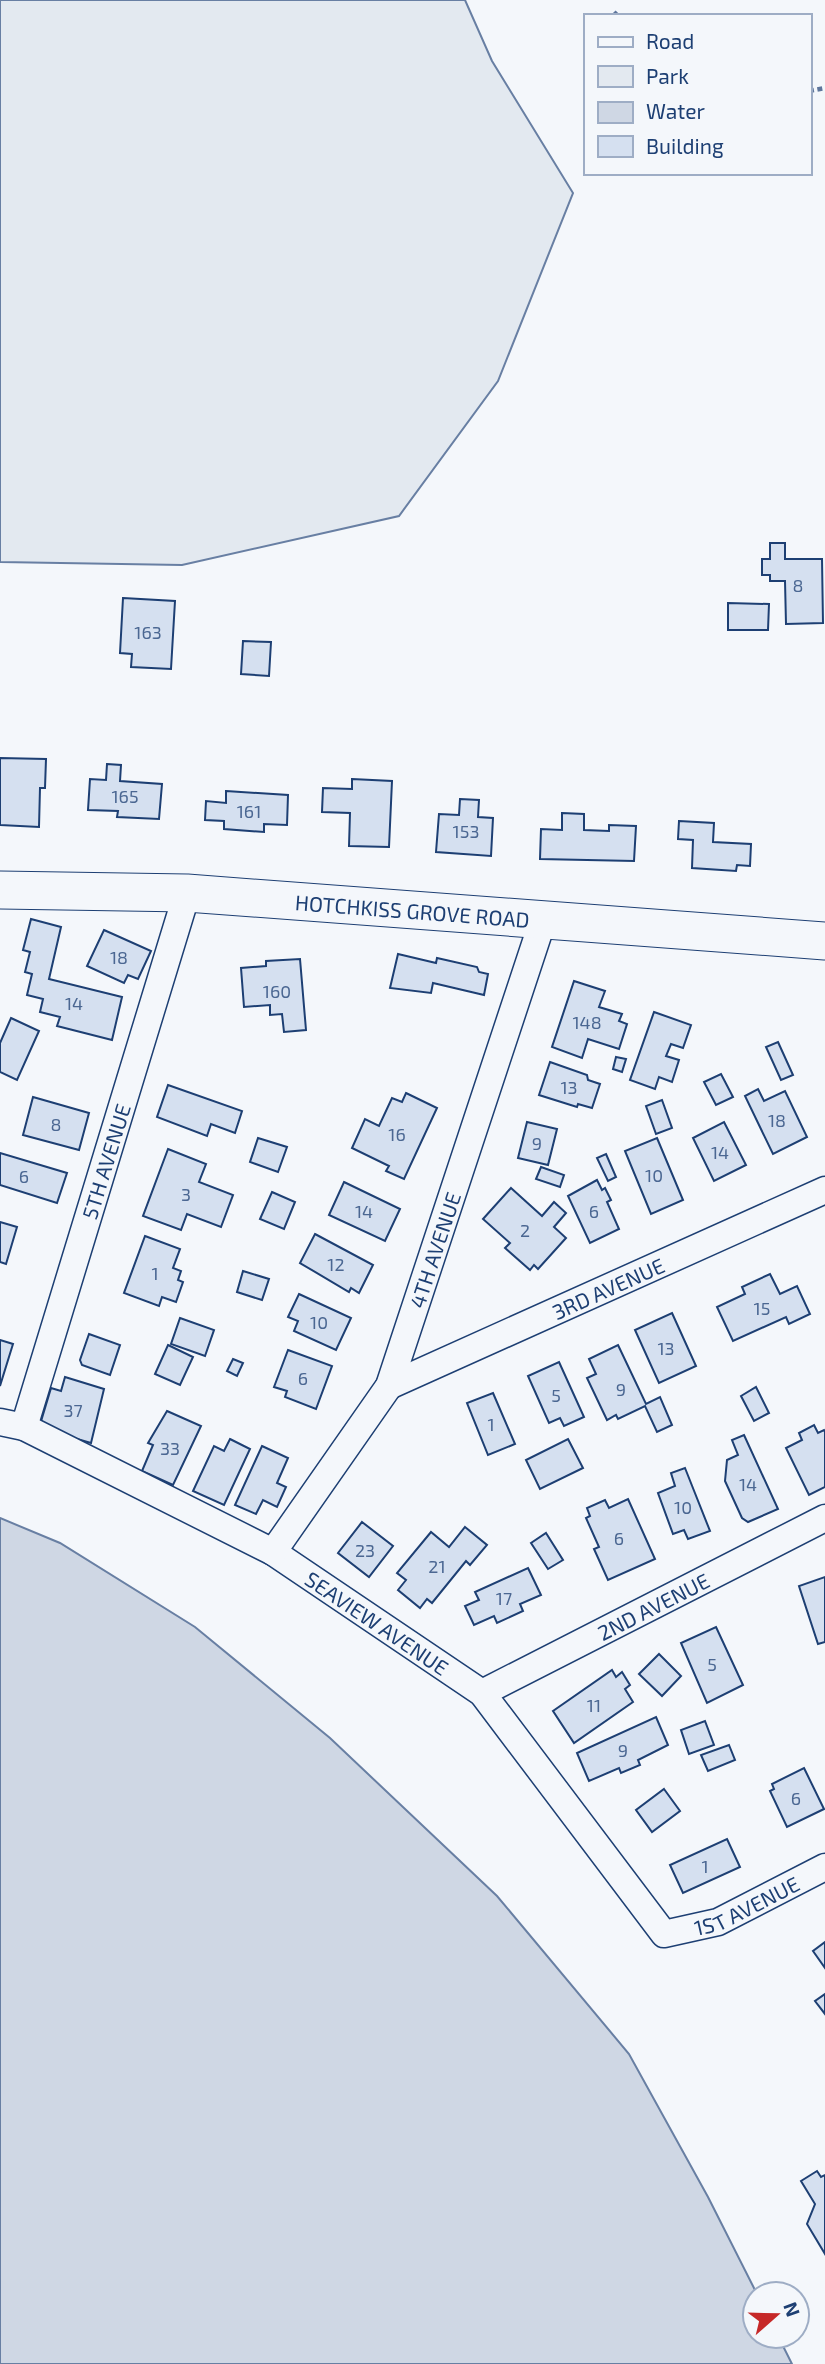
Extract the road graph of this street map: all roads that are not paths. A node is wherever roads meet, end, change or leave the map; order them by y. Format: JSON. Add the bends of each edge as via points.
{"nodes":[{"id":1,"x":0,"y":890,"type":"edge"},
{"id":2,"x":187,"y":893,"type":"junction"},
{"id":3,"x":544,"y":919,"type":"junction"},
{"id":4,"x":825,"y":942,"type":"edge"},
{"id":5,"x":825,"y":1190,"type":"edge"},
{"id":6,"x":389,"y":1386,"type":"junction"},
{"id":7,"x":12,"y":1424,"type":"edge"},
{"id":8,"x":825,"y":1518,"type":"edge"},
{"id":9,"x":273,"y":1552,"type":"junction"},
{"id":10,"x":482,"y":1693,"type":"junction"},
{"id":11,"x":825,"y":1867,"type":"edge"},
{"id":12,"x":663,"y":1934,"type":"joint"}],
"edges":[{"from":1,"to":2,"type":"main road","name":"HOTCHKISS GROVE ROAD"},
{"from":2,"to":3,"type":"main road","name":"HOTCHKISS GROVE ROAD"},
{"from":2,"to":7,"type":"street","name":"5TH AVENUE"},
{"from":3,"to":4,"type":"main road","name":"HOTCHKISS GROVE ROAD"},
{"from":3,"to":6,"type":"street","name":"4TH AVENUE"},
{"from":5,"to":6,"type":"street","name":"3RD AVENUE"},
{"from":6,"to":9,"type":"street","name":"4TH AVENUE"},
{"from":7,"to":9,"type":"street","name":"SEAVIEW AVENUE"},
{"from":8,"to":10,"type":"street","name":"2ND AVENUE"},
{"from":9,"to":10,"type":"street","name":"SEAVIEW AVENUE"},
{"from":10,"to":12,"type":"street","name":"SEAVIEW AVENUE"},
{"from":11,"to":12,"type":"street","name":"1ST AVENUE","via":[[718,1922]]}]}
